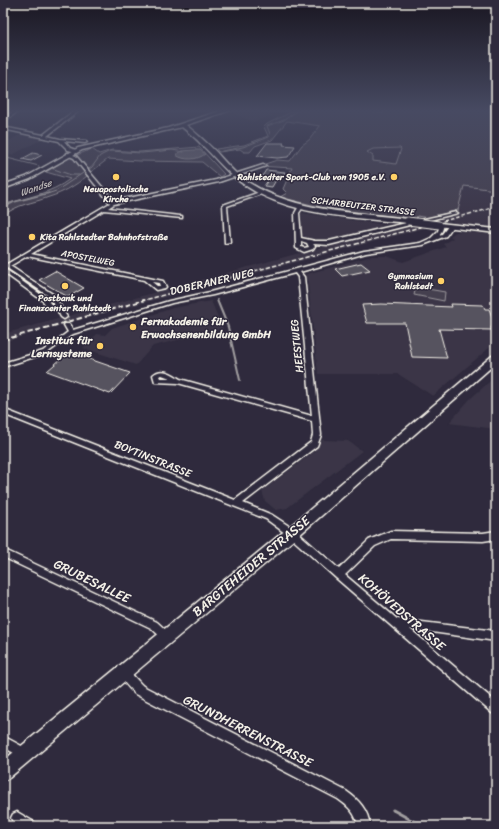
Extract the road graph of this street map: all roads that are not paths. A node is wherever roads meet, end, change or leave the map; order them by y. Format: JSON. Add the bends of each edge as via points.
{"nodes":[{"id":1,"x":68,"y":149,"type":"edge"},
{"id":2,"x":84,"y":149,"type":"edge"},
{"id":3,"x":207,"y":149,"type":"edge"},
{"id":4,"x":72,"y":153,"type":"junction"},
{"id":5,"x":264,"y":166,"type":"dead end"},
{"id":6,"x":236,"y":176,"type":"junction"},
{"id":7,"x":3,"y":187,"type":"edge"},
{"id":8,"x":262,"y":194,"type":"junction"},
{"id":9,"x":113,"y":203,"type":"junction"},
{"id":10,"x":301,"y":207,"type":"junction"},
{"id":11,"x":103,"y":209,"type":"junction"},
{"id":12,"x":456,"y":213,"type":"dead end"},
{"id":13,"x":180,"y":217,"type":"dead end"},
{"id":14,"x":440,"y":225,"type":"junction"},
{"id":15,"x":451,"y":226,"type":"junction"},
{"id":16,"x":496,"y":231,"type":"edge"},
{"id":17,"x":298,"y":239,"type":"junction"},
{"id":18,"x":433,"y":240,"type":"junction"},
{"id":19,"x":227,"y":242,"type":"dead end"},
{"id":20,"x":309,"y":242,"type":"junction"},
{"id":21,"x":26,"y":254,"type":"junction"},
{"id":22,"x":4,"y":267,"type":"edge"},
{"id":23,"x":297,"y":272,"type":"junction"},
{"id":24,"x":146,"y":279,"type":"dead end"},
{"id":25,"x":23,"y":282,"type":"junction"},
{"id":26,"x":49,"y":306,"type":"dead end"},
{"id":27,"x":64,"y":317,"type":"tunnel mouth"},
{"id":28,"x":67,"y":325,"type":"tunnel mouth"},
{"id":29,"x":71,"y":333,"type":"junction"},
{"id":30,"x":496,"y":358,"type":"edge"},
{"id":31,"x":3,"y":365,"type":"edge"},
{"id":32,"x":178,"y":381,"type":"dead end"},
{"id":33,"x":3,"y":411,"type":"edge"},
{"id":34,"x":316,"y":420,"type":"junction"},
{"id":35,"x":236,"y":504,"type":"junction"},
{"id":36,"x":292,"y":533,"type":"junction"},
{"id":37,"x":496,"y":535,"type":"edge"},
{"id":38,"x":3,"y":553,"type":"edge"},
{"id":39,"x":339,"y":575,"type":"junction"},
{"id":40,"x":394,"y":623,"type":"junction"},
{"id":41,"x":166,"y":636,"type":"junction"},
{"id":42,"x":496,"y":636,"type":"edge"},
{"id":43,"x":124,"y":673,"type":"junction"},
{"id":44,"x":496,"y":709,"type":"edge"},
{"id":45,"x":3,"y":741,"type":"edge"},
{"id":46,"x":25,"y":754,"type":"junction"},
{"id":47,"x":3,"y":772,"type":"edge"},
{"id":48,"x":17,"y":818,"type":"dead end"},
{"id":49,"x":30,"y":826,"type":"edge"},
{"id":50,"x":364,"y":826,"type":"edge"}],
"edges":[{"from":1,"to":4,"type":"street"},
{"from":2,"to":4,"type":"main road"},
{"from":3,"to":6,"type":"main road","name":"SCHARBEUTZER STRASSE"},
{"from":4,"to":7,"type":"main road","via":[[28,178]]},
{"from":4,"to":9,"type":"street"},
{"from":5,"to":6,"type":"street"},
{"from":6,"to":8,"type":"main road","name":"SCHARBEUTZER STRASSE"},
{"from":6,"to":9,"type":"street"},
{"from":8,"to":10,"type":"main road","name":"SCHARBEUTZER STRASSE"},
{"from":8,"to":19,"type":"street","via":[[225,205]]},
{"from":9,"to":11,"type":"street"},
{"from":10,"to":14,"type":"main road","name":"SCHARBEUTZER STRASSE","bridge":true},
{"from":10,"to":17,"type":"street","via":[[297,213]]},
{"from":11,"to":13,"type":"street"},
{"from":11,"to":21,"type":"street"},
{"from":12,"to":20,"type":"street","via":[[329,243]]},
{"from":14,"to":15,"type":"main road","name":"SCHARBEUTZER STRASSE"},
{"from":14,"to":18,"type":"street","via":[[440,231]]},
{"from":15,"to":16,"type":"main road","name":"SCHARBEUTZER STRASSE"},
{"from":15,"to":18,"type":"street","name":"DOBERANER WEG","via":[[446,234]]},
{"from":17,"to":20,"type":"street"},
{"from":17,"to":20,"type":"street","via":[[298,247],[302,250],[312,248]]},
{"from":18,"to":23,"type":"street","name":"DOBERANER WEG","via":[[366,252]]},
{"from":21,"to":22,"type":"street"},
{"from":21,"to":24,"type":"street","name":"APOSTELWEG"},
{"from":22,"to":25,"type":"street"},
{"from":23,"to":29,"type":"street","name":"DOBERANER WEG","via":[[171,302]]},
{"from":23,"to":34,"type":"street","name":"HEESTWEG","via":[[301,277]]},
{"from":25,"to":26,"type":"street"},
{"from":25,"to":27,"type":"street","via":[[38,287],[55,298]]},
{"from":28,"to":29,"type":"street"},
{"from":29,"to":31,"type":"street","name":"DOBERANER WEG","via":[[45,352]]},
{"from":30,"to":36,"type":"main road","name":"BARGTEHEIDER STRASSE"},
{"from":32,"to":34,"type":"street"},
{"from":33,"to":35,"type":"street","name":"BOYTINSTRASSE"},
{"from":34,"to":35,"type":"street","name":"HEESTWEG","via":[[317,435],[314,444]]},
{"from":35,"to":36,"type":"street","name":"BOYTINSTRASSE","via":[[269,517]]},
{"from":36,"to":39,"type":"street","name":"KOHÖVEDSTRASSE"},
{"from":36,"to":41,"type":"main road","name":"BARGTEHEIDER STRASSE"},
{"from":37,"to":39,"type":"street","via":[[391,535],[372,543]]},
{"from":38,"to":41,"type":"street","name":"GRUBESALLEE","via":[[154,625]]},
{"from":39,"to":40,"type":"street","name":"KOHÖVEDSTRASSE"},
{"from":40,"to":42,"type":"street"},
{"from":40,"to":44,"type":"street","name":"KOHÖVEDSTRASSE"},
{"from":41,"to":43,"type":"main road","name":"BARGTEHEIDER STRASSE"},
{"from":43,"to":46,"type":"main road","name":"BARGTEHEIDER STRASSE"},
{"from":43,"to":50,"type":"street","name":"GRUNDHERRENSTRASSE","via":[[139,690],[353,802],[361,811]]},
{"from":45,"to":46,"type":"street"},
{"from":46,"to":47,"type":"main road","name":"BARGTEHEIDER STRASSE"},
{"from":48,"to":49,"type":"street"}]}
